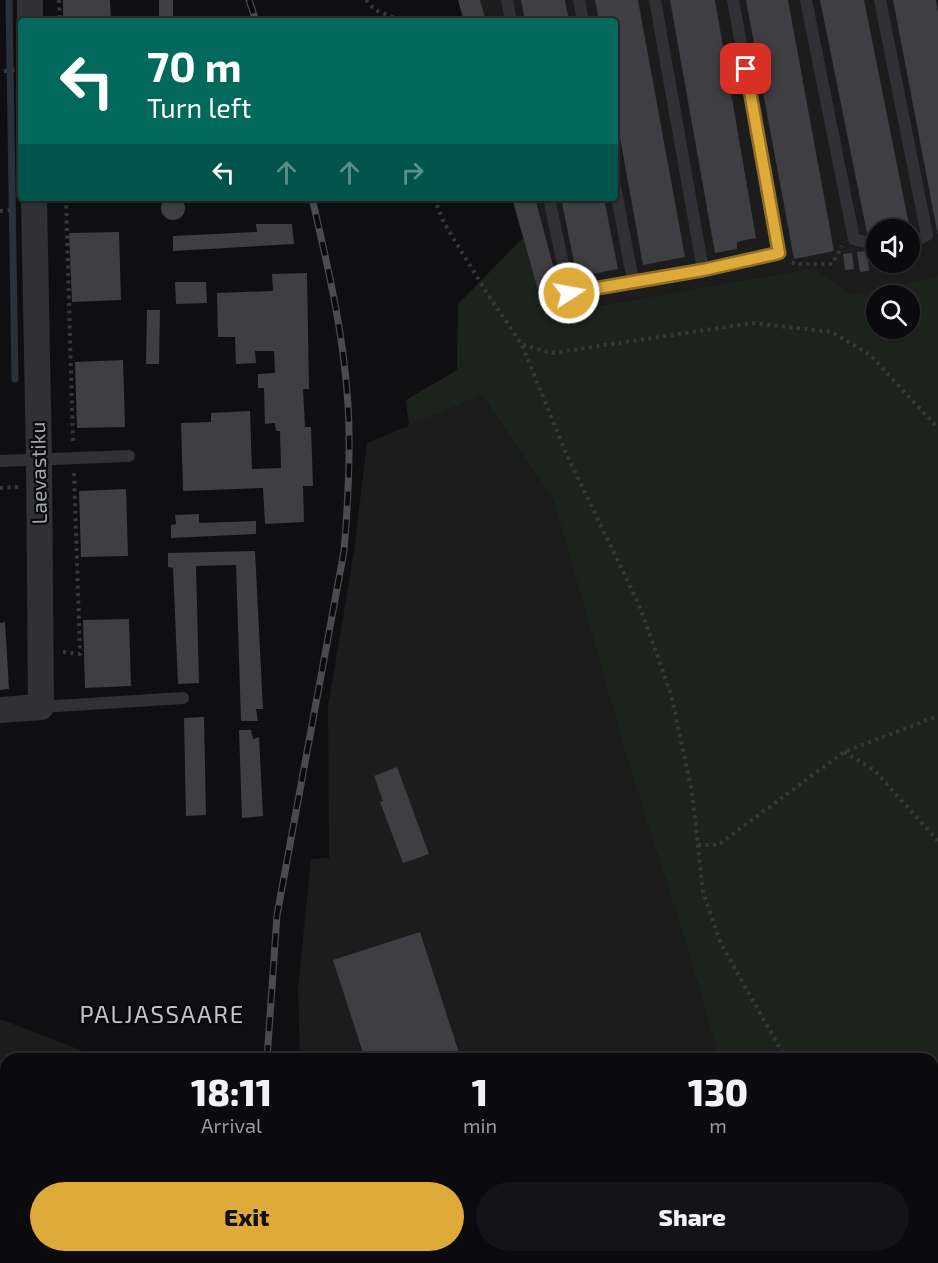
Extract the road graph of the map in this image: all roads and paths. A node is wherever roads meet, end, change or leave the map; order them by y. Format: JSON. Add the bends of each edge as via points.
{"nodes":[{"id":1,"x":30,"y":0,"type":"edge"},
{"id":2,"x":59,"y":0,"type":"edge"},
{"id":3,"x":366,"y":0,"type":"edge"},
{"id":4,"x":507,"y":0,"type":"edge"},
{"id":5,"x":579,"y":0,"type":"edge"},
{"id":6,"x":655,"y":0,"type":"edge"},
{"id":7,"x":734,"y":0,"type":"edge"},
{"id":8,"x":806,"y":0,"type":"edge"},
{"id":9,"x":880,"y":0,"type":"edge"},
{"id":10,"x":30,"y":18,"type":"edge"},
{"id":11,"x":60,"y":18,"type":"edge"},
{"id":12,"x":395,"y":18,"type":"edge"},
{"id":13,"x":510,"y":18,"type":"edge"},
{"id":14,"x":582,"y":18,"type":"edge"},
{"id":15,"x":18,"y":70,"type":"edge"},
{"id":16,"x":4,"y":71,"type":"dead end"},
{"id":17,"x":34,"y":201,"type":"edge"},
{"id":18,"x":435,"y":201,"type":"edge"},
{"id":19,"x":550,"y":201,"type":"edge"},
{"id":20,"x":618,"y":201,"type":"edge"},
{"id":21,"x":854,"y":238,"type":"junction"},
{"id":22,"x":920,"y":238,"type":"edge"},
{"id":23,"x":866,"y":242,"type":"edge"},
{"id":24,"x":779,"y":253,"type":"junction"},
{"id":25,"x":703,"y":270,"type":"junction"},
{"id":26,"x":633,"y":281,"type":"junction"},
{"id":27,"x":522,"y":345,"type":"junction"},
{"id":28,"x":938,"y":428,"type":"edge"},
{"id":29,"x":129,"y":456,"type":"dead end"},
{"id":30,"x":39,"y":460,"type":"junction"},
{"id":31,"x":0,"y":461,"type":"edge"},
{"id":32,"x":183,"y":698,"type":"dead end"},
{"id":33,"x":41,"y":707,"type":"junction"},
{"id":34,"x":0,"y":710,"type":"edge"},
{"id":35,"x":938,"y":716,"type":"edge"},
{"id":36,"x":844,"y":752,"type":"junction"},
{"id":37,"x":938,"y":841,"type":"edge"},
{"id":38,"x":698,"y":845,"type":"junction"},
{"id":39,"x":783,"y":1053,"type":"edge"}],
"edges":[{"from":1,"to":10,"type":"street"},
{"from":2,"to":11,"type":"path"},
{"from":3,"to":12,"type":"path","via":[[375,10]]},
{"from":4,"to":13,"type":"lane"},
{"from":5,"to":14,"type":"lane"},
{"from":6,"to":25,"type":"lane"},
{"from":7,"to":24,"type":"lane"},
{"from":8,"to":21,"type":"lane"},
{"from":9,"to":22,"type":"lane","via":[[927,235]]},
{"from":15,"to":16,"type":"path"},
{"from":17,"to":30,"type":"street","name":"Laevastiku"},
{"from":18,"to":27,"type":"path","via":[[444,223]]},
{"from":19,"to":26,"type":"lane","via":[[569,293]]},
{"from":20,"to":26,"type":"lane"},
{"from":21,"to":23,"type":"lane"},
{"from":21,"to":24,"type":"path","via":[[842,244],[832,264],[795,264]]},
{"from":24,"to":25,"type":"lane"},
{"from":25,"to":26,"type":"lane"},
{"from":27,"to":28,"type":"path","via":[[552,353],[752,324],[832,332],[870,355]]},
{"from":27,"to":38,"type":"path","via":[[565,451],[639,605],[671,694],[692,792]]},
{"from":29,"to":30,"type":"lane"},
{"from":30,"to":31,"type":"lane"},
{"from":30,"to":33,"type":"street","name":"Laevastiku"},
{"from":32,"to":33,"type":"lane"},
{"from":33,"to":34,"type":"street"},
{"from":35,"to":36,"type":"path"},
{"from":36,"to":37,"type":"path","via":[[874,770]]},
{"from":36,"to":38,"type":"path","via":[[718,845]]},
{"from":38,"to":39,"type":"path","via":[[703,892],[721,944]]}]}
